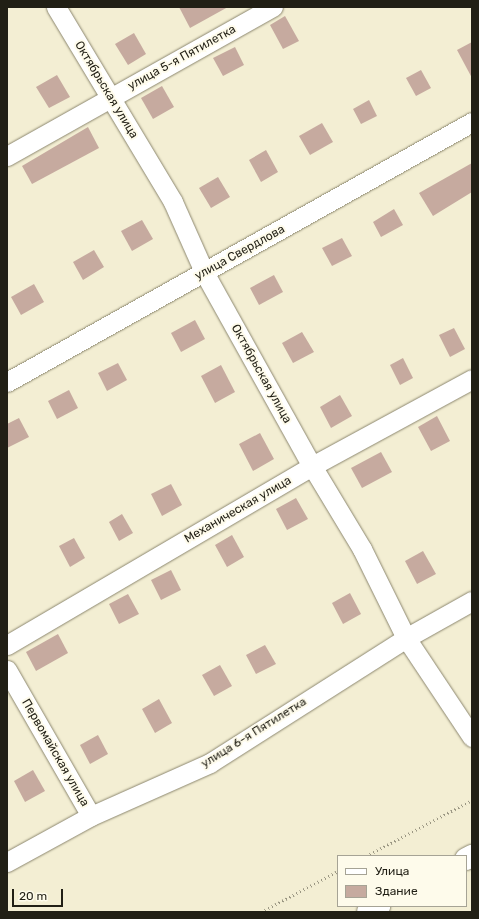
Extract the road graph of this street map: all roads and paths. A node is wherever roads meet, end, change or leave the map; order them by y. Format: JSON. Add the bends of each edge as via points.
{"nodes":[{"id":1,"x":56,"y":7,"type":"edge"},
{"id":2,"x":273,"y":7,"type":"edge"},
{"id":3,"x":111,"y":97,"type":"junction"},
{"id":4,"x":472,"y":122,"type":"edge"},
{"id":5,"x":7,"y":156,"type":"edge"},
{"id":6,"x":205,"y":274,"type":"junction"},
{"id":7,"x":472,"y":380,"type":"edge"},
{"id":8,"x":7,"y":382,"type":"edge"},
{"id":9,"x":312,"y":466,"type":"junction"},
{"id":10,"x":472,"y":601,"type":"edge"},
{"id":11,"x":406,"y":638,"type":"junction"},
{"id":12,"x":7,"y":645,"type":"edge"},
{"id":13,"x":7,"y":670,"type":"edge"},
{"id":14,"x":472,"y":737,"type":"edge"},
{"id":15,"x":472,"y":800,"type":"edge"},
{"id":16,"x":91,"y":816,"type":"junction"},
{"id":17,"x":368,"y":855,"type":"edge"},
{"id":18,"x":7,"y":862,"type":"edge"},
{"id":19,"x":337,"y":872,"type":"edge"},
{"id":20,"x":377,"y":907,"type":"edge"},
{"id":21,"x":261,"y":912,"type":"edge"},
{"id":22,"x":368,"y":912,"type":"edge"}],
"edges":[{"from":1,"to":3,"type":"street","name":"Октябрьская улица"},
{"from":2,"to":3,"type":"street","name":"улица 5-я Пятилетка"},
{"from":3,"to":5,"type":"street","name":"улица 5-я Пятилетка"},
{"from":3,"to":6,"type":"street","name":"Октябрьская улица","via":[[173,202]]},
{"from":4,"to":6,"type":"street","name":"улица Свердлова"},
{"from":6,"to":8,"type":"street","name":"улица Свердлова"},
{"from":6,"to":9,"type":"street","name":"Октябрьская улица"},
{"from":7,"to":9,"type":"street","name":"Механическая улица"},
{"from":9,"to":11,"type":"street","name":"Октябрьская улица","via":[[362,549]]},
{"from":9,"to":12,"type":"street","name":"Механическая улица"},
{"from":10,"to":11,"type":"street","name":"улица 6-я Пятилетка"},
{"from":11,"to":14,"type":"street","name":"Октябрьская улица"},
{"from":11,"to":16,"type":"street","name":"улица 6-я Пятилетка","via":[[210,763]]},
{"from":13,"to":16,"type":"street","name":"Первомайская улица"},
{"from":15,"to":17,"type":"path"},
{"from":16,"to":18,"type":"street","name":"улица 6-я Пятилетка"},
{"from":19,"to":21,"type":"path"},
{"from":20,"to":22,"type":"main road"}]}
